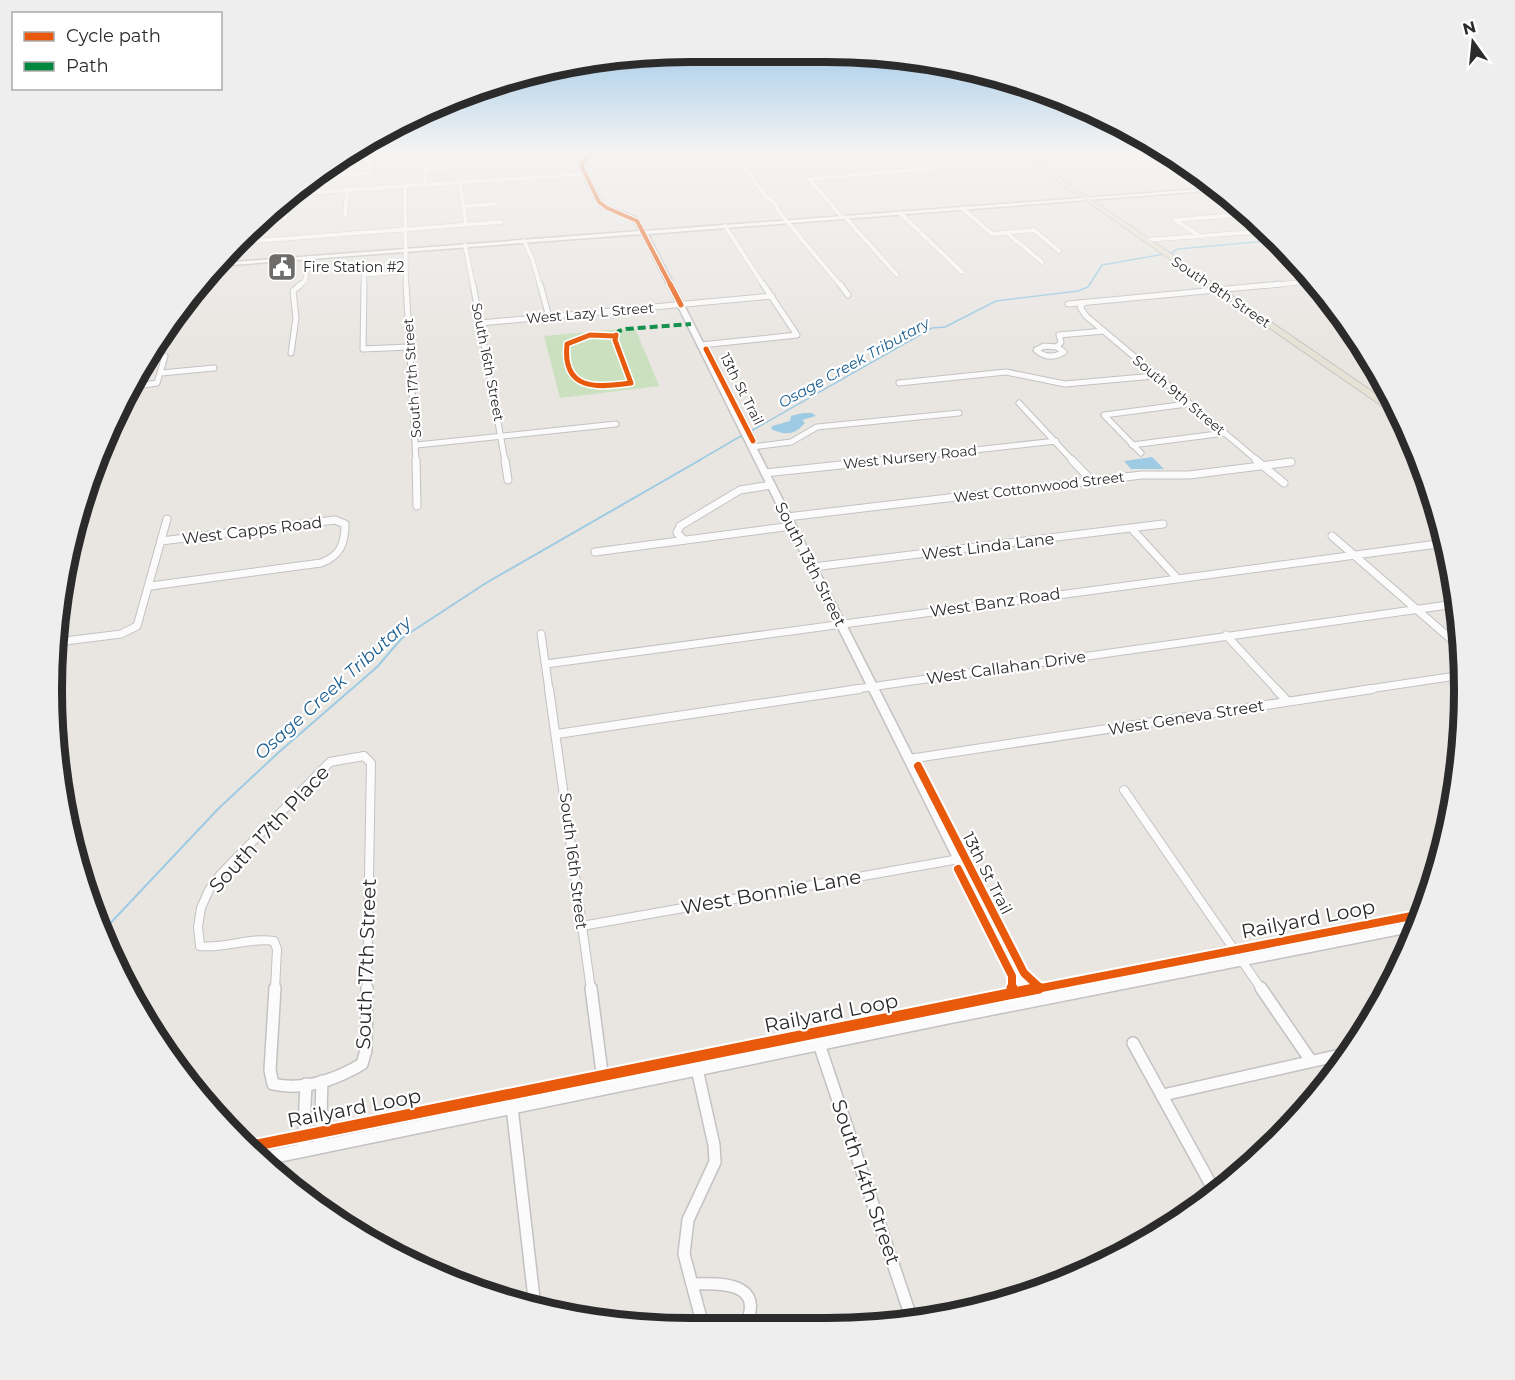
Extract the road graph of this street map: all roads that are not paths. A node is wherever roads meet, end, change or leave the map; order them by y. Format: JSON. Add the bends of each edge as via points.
{"nodes":[{"id":1,"x":286,"y":214,"type":"edge"},
{"id":2,"x":405,"y":214,"type":"edge"},
{"id":3,"x":464,"y":214,"type":"edge"},
{"id":4,"x":624,"y":214,"type":"edge"},
{"id":5,"x":782,"y":214,"type":"edge"},
{"id":6,"x":841,"y":214,"type":"edge"},
{"id":7,"x":880,"y":214,"type":"edge"},
{"id":8,"x":901,"y":214,"type":"edge"},
{"id":9,"x":969,"y":214,"type":"edge"},
{"id":10,"x":1109,"y":214,"type":"edge"},
{"id":11,"x":1236,"y":215,"type":"joint"},
{"id":12,"x":843,"y":217,"type":"junction"},
{"id":13,"x":634,"y":218,"type":"junction"},
{"id":14,"x":285,"y":219,"type":"dead end"},
{"id":15,"x":787,"y":221,"type":"junction"},
{"id":16,"x":501,"y":222,"type":"dead end"},
{"id":17,"x":466,"y":224,"type":"junction"},
{"id":18,"x":725,"y":226,"type":"junction"},
{"id":19,"x":405,"y":229,"type":"junction"},
{"id":20,"x":674,"y":230,"type":"junction"},
{"id":21,"x":643,"y":232,"type":"junction"},
{"id":22,"x":1007,"y":233,"type":"junction"},
{"id":23,"x":1202,"y":237,"type":"junction"},
{"id":24,"x":1146,"y":240,"type":"junction"},
{"id":25,"x":255,"y":241,"type":"dead end"},
{"id":26,"x":524,"y":241,"type":"junction"},
{"id":27,"x":465,"y":245,"type":"junction"},
{"id":28,"x":404,"y":250,"type":"junction"},
{"id":29,"x":1059,"y":250,"type":"dead end"},
{"id":30,"x":309,"y":258,"type":"junction"},
{"id":31,"x":1042,"y":262,"type":"dead end"},
{"id":32,"x":228,"y":264,"type":"edge"},
{"id":33,"x":405,"y":271,"type":"junction"},
{"id":34,"x":962,"y":272,"type":"dead end"},
{"id":35,"x":897,"y":275,"type":"dead end"},
{"id":36,"x":1303,"y":282,"type":"edge"},
{"id":37,"x":1219,"y":290,"type":"junction"},
{"id":38,"x":848,"y":295,"type":"dead end"},
{"id":39,"x":772,"y":296,"type":"junction"},
{"id":40,"x":1084,"y":303,"type":"junction"},
{"id":41,"x":1068,"y":304,"type":"dead end"},
{"id":42,"x":681,"y":305,"type":"junction"},
{"id":43,"x":549,"y":316,"type":"junction"},
{"id":44,"x":480,"y":323,"type":"junction"},
{"id":45,"x":1104,"y":331,"type":"junction"},
{"id":46,"x":701,"y":345,"type":"junction"},
{"id":47,"x":409,"y":346,"type":"junction"},
{"id":48,"x":1057,"y":347,"type":"junction"},
{"id":49,"x":291,"y":353,"type":"dead end"},
{"id":50,"x":158,"y":356,"type":"edge"},
{"id":51,"x":214,"y":368,"type":"dead end"},
{"id":52,"x":161,"y":373,"type":"junction"},
{"id":53,"x":1154,"y":376,"type":"junction"},
{"id":54,"x":899,"y":383,"type":"dead end"},
{"id":55,"x":141,"y":386,"type":"edge"},
{"id":56,"x":1019,"y":403,"type":"dead end"},
{"id":57,"x":1187,"y":404,"type":"junction"},
{"id":58,"x":1384,"y":404,"type":"edge"},
{"id":59,"x":959,"y":413,"type":"dead end"},
{"id":60,"x":616,"y":424,"type":"dead end"},
{"id":61,"x":1225,"y":433,"type":"junction"},
{"id":62,"x":502,"y":436,"type":"junction"},
{"id":63,"x":1056,"y":441,"type":"junction"},
{"id":64,"x":417,"y":445,"type":"junction"},
{"id":65,"x":1132,"y":445,"type":"junction"},
{"id":66,"x":752,"y":447,"type":"junction"},
{"id":67,"x":1141,"y":453,"type":"dead end"},
{"id":68,"x":1291,"y":462,"type":"dead end"},
{"id":69,"x":1263,"y":465,"type":"junction"},
{"id":70,"x":765,"y":473,"type":"junction"},
{"id":71,"x":508,"y":480,"type":"dead end"},
{"id":72,"x":1092,"y":481,"type":"junction"},
{"id":73,"x":1284,"y":483,"type":"dead end"},
{"id":74,"x":771,"y":484,"type":"junction"},
{"id":75,"x":417,"y":506,"type":"dead end"},
{"id":76,"x":167,"y":519,"type":"dead end"},
{"id":77,"x":790,"y":521,"type":"junction"},
{"id":78,"x":1163,"y":524,"type":"dead end"},
{"id":79,"x":1132,"y":529,"type":"junction"},
{"id":80,"x":1332,"y":536,"type":"dead end"},
{"id":81,"x":684,"y":540,"type":"junction"},
{"id":82,"x":161,"y":541,"type":"junction"},
{"id":83,"x":1436,"y":544,"type":"edge"},
{"id":84,"x":595,"y":552,"type":"dead end"},
{"id":85,"x":1352,"y":554,"type":"junction"},
{"id":86,"x":813,"y":567,"type":"junction"},
{"id":87,"x":1177,"y":578,"type":"junction"},
{"id":88,"x":150,"y":585,"type":"junction"},
{"id":89,"x":1447,"y":605,"type":"edge"},
{"id":90,"x":1417,"y":609,"type":"junction"},
{"id":91,"x":841,"y":623,"type":"junction"},
{"id":92,"x":541,"y":634,"type":"dead end"},
{"id":93,"x":1226,"y":635,"type":"junction"},
{"id":94,"x":1451,"y":639,"type":"edge"},
{"id":95,"x":64,"y":641,"type":"edge"},
{"id":96,"x":546,"y":664,"type":"junction"},
{"id":97,"x":1453,"y":676,"type":"edge"},
{"id":98,"x":873,"y":687,"type":"junction"},
{"id":99,"x":1287,"y":701,"type":"junction"},
{"id":100,"x":558,"y":734,"type":"junction"},
{"id":101,"x":364,"y":756,"type":"joint"},
{"id":102,"x":909,"y":759,"type":"junction"},
{"id":103,"x":1124,"y":790,"type":"dead end"},
{"id":104,"x":959,"y":859,"type":"junction"},
{"id":105,"x":582,"y":926,"type":"junction"},
{"id":106,"x":1407,"y":928,"type":"edge"},
{"id":107,"x":1243,"y":960,"type":"junction"},
{"id":108,"x":1031,"y":1002,"type":"junction"},
{"id":109,"x":1133,"y":1043,"type":"dead end"},
{"id":110,"x":819,"y":1044,"type":"junction"},
{"id":111,"x":1336,"y":1056,"type":"edge"},
{"id":112,"x":1311,"y":1061,"type":"junction"},
{"id":113,"x":697,"y":1069,"type":"junction"},
{"id":114,"x":322,"y":1081,"type":"junction"},
{"id":115,"x":306,"y":1084,"type":"junction"},
{"id":116,"x":604,"y":1088,"type":"junction"},
{"id":117,"x":1163,"y":1095,"type":"junction"},
{"id":118,"x":512,"y":1107,"type":"junction"},
{"id":119,"x":320,"y":1146,"type":"junction"},
{"id":120,"x":303,"y":1150,"type":"junction"},
{"id":121,"x":269,"y":1157,"type":"edge"},
{"id":122,"x":1212,"y":1186,"type":"edge"},
{"id":123,"x":692,"y":1284,"type":"junction"},
{"id":124,"x":534,"y":1299,"type":"edge"},
{"id":125,"x":909,"y":1313,"type":"edge"},
{"id":126,"x":701,"y":1318,"type":"edge"},
{"id":127,"x":749,"y":1318,"type":"edge"}],
"edges":[{"from":1,"to":14,"type":"street"},
{"from":2,"to":19,"type":"street","name":"South 17th Street"},
{"from":3,"to":17,"type":"street"},
{"from":4,"to":13,"type":"street"},
{"from":5,"to":15,"type":"street"},
{"from":6,"to":12,"type":"street"},
{"from":7,"to":12,"type":"street"},
{"from":8,"to":34,"type":"street"},
{"from":9,"to":22,"type":"street","via":[[992,234]]},
{"from":10,"to":24,"type":"main road","name":"South 8th Street"},
{"from":11,"to":23,"type":"street","via":[[1254,233]]},
{"from":11,"to":23,"type":"street","via":[[1175,220]]},
{"from":12,"to":15,"type":"street"},
{"from":12,"to":35,"type":"street"},
{"from":13,"to":20,"type":"street"},
{"from":13,"to":21,"type":"street","name":"South 13th Street"},
{"from":15,"to":18,"type":"street"},
{"from":15,"to":38,"type":"street"},
{"from":16,"to":17,"type":"street"},
{"from":17,"to":19,"type":"street"},
{"from":18,"to":20,"type":"street"},
{"from":18,"to":39,"type":"street"},
{"from":19,"to":25,"type":"street"},
{"from":19,"to":28,"type":"street","name":"South 17th Street"},
{"from":20,"to":21,"type":"street"},
{"from":21,"to":26,"type":"street"},
{"from":21,"to":42,"type":"street","name":"South 13th Street"},
{"from":22,"to":29,"type":"street","via":[[1034,230]]},
{"from":22,"to":31,"type":"street"},
{"from":23,"to":24,"type":"street"},
{"from":24,"to":37,"type":"main road","name":"South 8th Street"},
{"from":26,"to":27,"type":"street"},
{"from":26,"to":43,"type":"street"},
{"from":27,"to":28,"type":"street"},
{"from":27,"to":44,"type":"street","name":"South 16th Street"},
{"from":28,"to":30,"type":"street"},
{"from":28,"to":33,"type":"street","name":"South 17th Street"},
{"from":30,"to":32,"type":"street"},
{"from":30,"to":49,"type":"street","via":[[305,281],[293,291],[296,318]]},
{"from":33,"to":47,"type":"street","name":"South 17th Street"},
{"from":33,"to":47,"type":"street","via":[[364,275],[363,349]]},
{"from":36,"to":37,"type":"street"},
{"from":37,"to":40,"type":"street"},
{"from":37,"to":58,"type":"main road","name":"South 8th Street"},
{"from":39,"to":42,"type":"street","name":"West Lazy L Street"},
{"from":39,"to":46,"type":"street","via":[[797,335]]},
{"from":40,"to":41,"type":"street"},
{"from":40,"to":45,"type":"street","name":"South 9th Street","via":[[1080,307]]},
{"from":42,"to":43,"type":"street","name":"West Lazy L Street"},
{"from":42,"to":46,"type":"street","name":"South 13th Street"},
{"from":43,"to":44,"type":"street","name":"West Lazy L Street"},
{"from":44,"to":62,"type":"street","name":"South 16th Street"},
{"from":45,"to":48,"type":"street","via":[[1059,335],[1061,342]]},
{"from":45,"to":53,"type":"street","name":"South 9th Street"},
{"from":46,"to":66,"type":"street","name":"South 13th Street"},
{"from":47,"to":64,"type":"street","name":"South 17th Street"},
{"from":48,"to":48,"type":"street","via":[[1041,346],[1036,350],[1048,356],[1063,354]]},
{"from":50,"to":52,"type":"street","via":[[165,356]]},
{"from":51,"to":52,"type":"street"},
{"from":52,"to":55,"type":"street","via":[[156,384]]},
{"from":53,"to":54,"type":"street","via":[[1052,384],[1006,372]]},
{"from":53,"to":57,"type":"street","name":"South 9th Street"},
{"from":56,"to":63,"type":"street"},
{"from":57,"to":61,"type":"street","name":"South 9th Street"},
{"from":57,"to":65,"type":"street","via":[[1104,416]]},
{"from":59,"to":66,"type":"street","via":[[817,427],[791,442]]},
{"from":60,"to":62,"type":"street"},
{"from":61,"to":65,"type":"street"},
{"from":61,"to":69,"type":"street","name":"South 9th Street"},
{"from":62,"to":64,"type":"street"},
{"from":62,"to":71,"type":"street","name":"South 16th Street"},
{"from":63,"to":70,"type":"street","name":"West Nursery Road"},
{"from":63,"to":72,"type":"street"},
{"from":64,"to":75,"type":"street","name":"South 17th Street"},
{"from":65,"to":67,"type":"street"},
{"from":66,"to":70,"type":"street","name":"South 13th Street"},
{"from":68,"to":69,"type":"street","name":"West Cottonwood Street"},
{"from":69,"to":72,"type":"street","name":"West Cottonwood Street","via":[[1189,475]]},
{"from":69,"to":73,"type":"street","name":"South 9th Street"},
{"from":70,"to":74,"type":"street","name":"South 13th Street"},
{"from":72,"to":77,"type":"street","name":"West Cottonwood Street"},
{"from":74,"to":77,"type":"street","name":"South 13th Street"},
{"from":74,"to":81,"type":"street","via":[[740,490],[680,526],[677,533]]},
{"from":76,"to":82,"type":"street"},
{"from":77,"to":81,"type":"street","name":"West Cottonwood Street"},
{"from":77,"to":86,"type":"street","name":"South 13th Street"},
{"from":78,"to":79,"type":"street","name":"West Linda Lane"},
{"from":79,"to":86,"type":"street","name":"West Linda Lane"},
{"from":79,"to":87,"type":"street"},
{"from":80,"to":85,"type":"street"},
{"from":81,"to":84,"type":"street","name":"West Cottonwood Street"},
{"from":82,"to":88,"type":"street"},
{"from":82,"to":88,"type":"street","name":"West Capps Road","via":[[335,520],[345,524],[344,547],[336,556],[315,565]]},
{"from":83,"to":85,"type":"street","name":"West Banz Road"},
{"from":85,"to":87,"type":"street","name":"West Banz Road"},
{"from":85,"to":90,"type":"street"},
{"from":86,"to":91,"type":"street","name":"South 13th Street"},
{"from":87,"to":91,"type":"street","name":"West Banz Road"},
{"from":88,"to":95,"type":"street","via":[[140,623],[131,630]]},
{"from":89,"to":90,"type":"street","name":"West Callahan Drive"},
{"from":90,"to":93,"type":"street","name":"West Callahan Drive"},
{"from":90,"to":94,"type":"street"},
{"from":91,"to":96,"type":"street","name":"West Banz Road"},
{"from":91,"to":98,"type":"street","name":"South 13th Street"},
{"from":92,"to":96,"type":"street","name":"South 16th Street"},
{"from":93,"to":98,"type":"street","name":"West Callahan Drive"},
{"from":93,"to":99,"type":"street"},
{"from":96,"to":100,"type":"street","name":"South 16th Street"},
{"from":97,"to":99,"type":"street","name":"West Geneva Street"},
{"from":98,"to":100,"type":"street","name":"West Callahan Drive"},
{"from":98,"to":102,"type":"street","name":"South 13th Street"},
{"from":99,"to":102,"type":"street","name":"West Geneva Street"},
{"from":100,"to":105,"type":"street","name":"South 16th Street"},
{"from":101,"to":114,"type":"street","name":"South 17th Street","via":[[371,763],[366,1050],[362,1065],[344,1076]]},
{"from":101,"to":115,"type":"street","name":"South 17th Place","via":[[330,762],[209,887],[202,903],[200,946],[223,947],[265,938],[274,941],[278,949],[270,1070],[273,1084],[286,1088]]},
{"from":102,"to":104,"type":"street","name":"South 13th Street"},
{"from":103,"to":107,"type":"street"},
{"from":104,"to":105,"type":"street","name":"West Bonnie Lane"},
{"from":104,"to":108,"type":"street","name":"South 13th Street"},
{"from":105,"to":116,"type":"street","name":"South 16th Street"},
{"from":106,"to":107,"type":"street"},
{"from":107,"to":108,"type":"street"},
{"from":107,"to":112,"type":"street"},
{"from":108,"to":110,"type":"street"},
{"from":109,"to":117,"type":"street"},
{"from":110,"to":113,"type":"street"},
{"from":110,"to":125,"type":"street","name":"South 14th Street"},
{"from":111,"to":112,"type":"street"},
{"from":112,"to":117,"type":"street"},
{"from":113,"to":116,"type":"street"},
{"from":113,"to":123,"type":"street","via":[[715,1162],[686,1229],[684,1254]]},
{"from":114,"to":115,"type":"street","name":"South 17th Place"},
{"from":114,"to":119,"type":"street"},
{"from":115,"to":120,"type":"street"},
{"from":116,"to":118,"type":"street"},
{"from":117,"to":122,"type":"street"},
{"from":118,"to":119,"type":"street"},
{"from":118,"to":124,"type":"street"},
{"from":119,"to":120,"type":"street"},
{"from":120,"to":121,"type":"street"},
{"from":123,"to":126,"type":"street"},
{"from":123,"to":127,"type":"street","via":[[729,1283],[745,1291],[749,1296]]}]}
